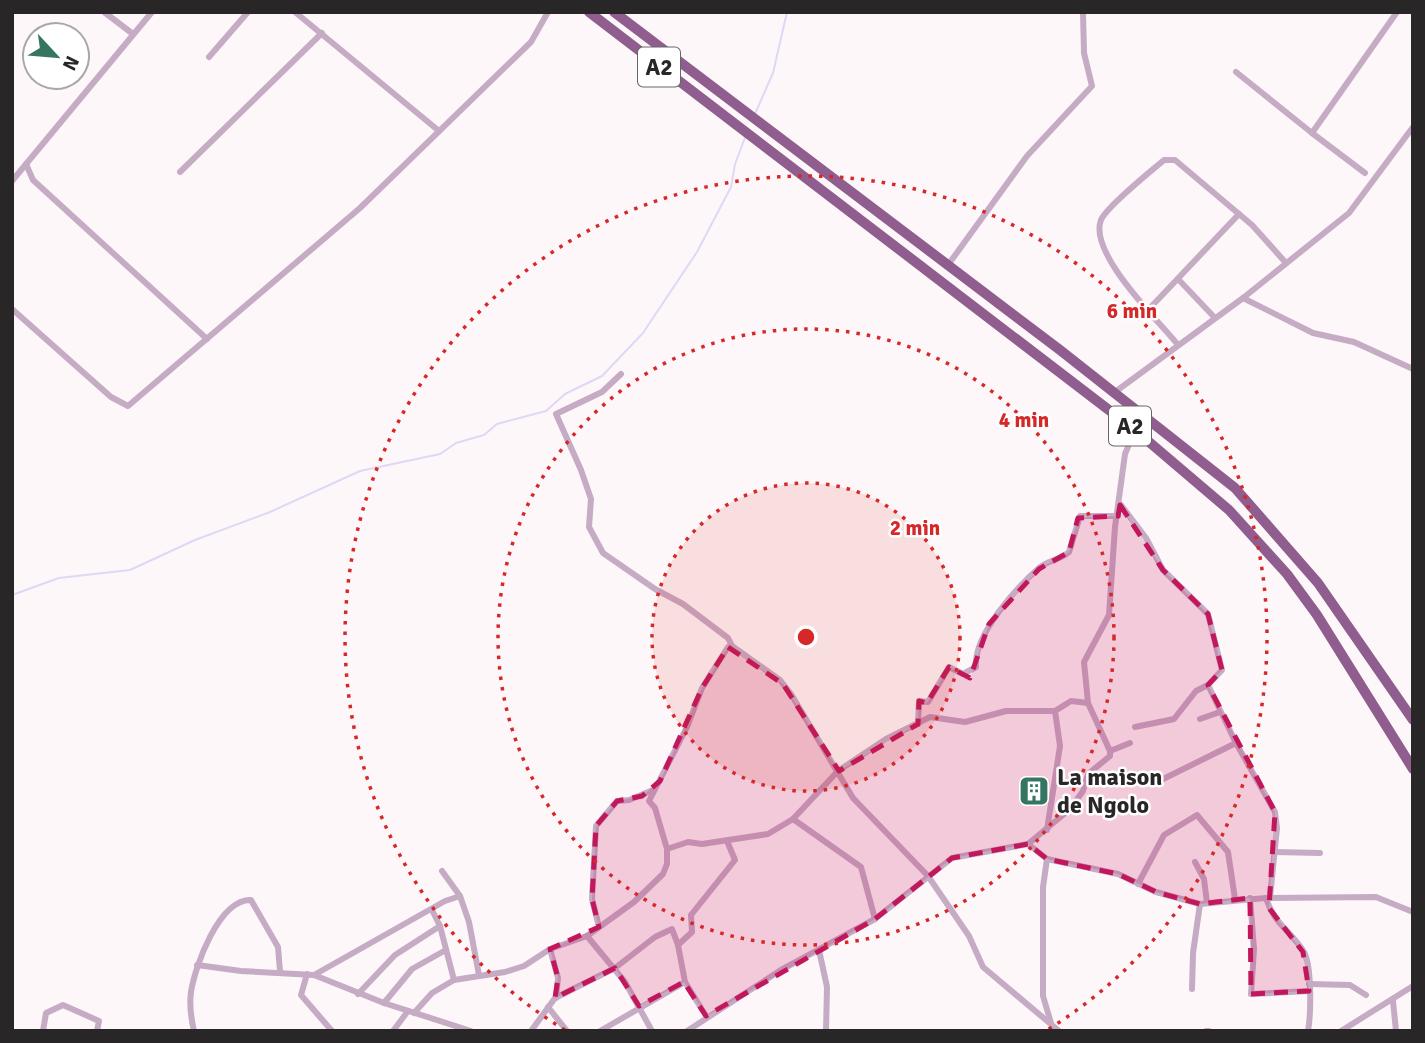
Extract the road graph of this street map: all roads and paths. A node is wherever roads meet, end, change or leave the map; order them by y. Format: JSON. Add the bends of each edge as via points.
{"nodes":[{"id":1,"x":104,"y":12,"type":"edge"},
{"id":2,"x":152,"y":12,"type":"edge"},
{"id":3,"x":248,"y":12,"type":"edge"},
{"id":4,"x":295,"y":12,"type":"edge"},
{"id":5,"x":548,"y":12,"type":"edge"},
{"id":6,"x":589,"y":12,"type":"edge"},
{"id":7,"x":614,"y":12,"type":"edge"},
{"id":8,"x":1083,"y":12,"type":"edge"},
{"id":9,"x":1397,"y":12,"type":"edge"},
{"id":10,"x":322,"y":33,"type":"junction"},
{"id":11,"x":133,"y":34,"type":"junction"},
{"id":12,"x":209,"y":57,"type":"dead end"},
{"id":13,"x":1236,"y":72,"type":"dead end"},
{"id":14,"x":1413,"y":127,"type":"edge"},
{"id":15,"x":439,"y":131,"type":"junction"},
{"id":16,"x":1312,"y":133,"type":"junction"},
{"id":17,"x":26,"y":164,"type":"junction"},
{"id":18,"x":180,"y":172,"type":"dead end"},
{"id":19,"x":1365,"y":173,"type":"dead end"},
{"id":20,"x":12,"y":181,"type":"edge"},
{"id":21,"x":1239,"y":215,"type":"junction"},
{"id":22,"x":1286,"y":263,"type":"junction"},
{"id":23,"x":948,"y":265,"type":"junction"},
{"id":24,"x":1179,"y":281,"type":"junction"},
{"id":25,"x":1242,"y":299,"type":"junction"},
{"id":26,"x":12,"y":309,"type":"edge"},
{"id":27,"x":1149,"y":309,"type":"junction"},
{"id":28,"x":1215,"y":318,"type":"junction"},
{"id":29,"x":207,"y":339,"type":"junction"},
{"id":30,"x":1178,"y":345,"type":"junction"},
{"id":31,"x":1413,"y":369,"type":"edge"},
{"id":32,"x":621,"y":373,"type":"dead end"},
{"id":33,"x":1115,"y":392,"type":"junction"},
{"id":34,"x":1135,"y":430,"type":"junction"},
{"id":35,"x":1120,"y":505,"type":"junction"},
{"id":36,"x":1118,"y":516,"type":"junction"},
{"id":37,"x":732,"y":646,"type":"junction"},
{"id":38,"x":1208,"y":685,"type":"junction"},
{"id":39,"x":1088,"y":703,"type":"junction"},
{"id":40,"x":1055,"y":711,"type":"junction"},
{"id":41,"x":1220,"y":712,"type":"junction"},
{"id":42,"x":1200,"y":719,"type":"dead end"},
{"id":43,"x":1413,"y":720,"type":"edge"},
{"id":44,"x":918,"y":724,"type":"junction"},
{"id":45,"x":1135,"y":727,"type":"dead end"},
{"id":46,"x":1130,"y":743,"type":"dead end"},
{"id":47,"x":1236,"y":743,"type":"junction"},
{"id":48,"x":1110,"y":751,"type":"junction"},
{"id":49,"x":1413,"y":769,"type":"edge"},
{"id":50,"x":838,"y":771,"type":"junction"},
{"id":51,"x":1153,"y":784,"type":"dead end"},
{"id":52,"x":653,"y":790,"type":"junction"},
{"id":53,"x":793,"y":819,"type":"junction"},
{"id":54,"x":1047,"y":830,"type":"junction"},
{"id":55,"x":730,"y":840,"type":"junction"},
{"id":56,"x":1028,"y":844,"type":"junction"},
{"id":57,"x":667,"y":849,"type":"junction"},
{"id":58,"x":1274,"y":852,"type":"junction"},
{"id":59,"x":1321,"y":853,"type":"dead end"},
{"id":60,"x":1047,"y":859,"type":"junction"},
{"id":61,"x":1195,"y":862,"type":"dead end"},
{"id":62,"x":442,"y":871,"type":"dead end"},
{"id":63,"x":928,"y":876,"type":"junction"},
{"id":64,"x":1138,"y":884,"type":"junction"},
{"id":65,"x":460,"y":895,"type":"junction"},
{"id":66,"x":1268,"y":897,"type":"junction"},
{"id":67,"x":1251,"y":898,"type":"junction"},
{"id":68,"x":1235,"y":899,"type":"junction"},
{"id":69,"x":1203,"y":903,"type":"junction"},
{"id":70,"x":432,"y":910,"type":"junction"},
{"id":71,"x":1413,"y":912,"type":"edge"},
{"id":72,"x":875,"y":919,"type":"junction"},
{"id":73,"x":440,"y":926,"type":"junction"},
{"id":74,"x":599,"y":927,"type":"junction"},
{"id":75,"x":587,"y":936,"type":"junction"},
{"id":76,"x":677,"y":944,"type":"junction"},
{"id":77,"x":550,"y":949,"type":"junction"},
{"id":78,"x":819,"y":950,"type":"junction"},
{"id":79,"x":444,"y":951,"type":"junction"},
{"id":80,"x":197,"y":965,"type":"junction"},
{"id":81,"x":615,"y":968,"type":"junction"},
{"id":82,"x":281,"y":971,"type":"junction"},
{"id":83,"x":311,"y":975,"type":"junction"},
{"id":84,"x":479,"y":975,"type":"junction"},
{"id":85,"x":454,"y":980,"type":"junction"},
{"id":86,"x":685,"y":982,"type":"junction"},
{"id":87,"x":1413,"y":986,"type":"edge"},
{"id":88,"x":1309,"y":987,"type":"junction"},
{"id":89,"x":1192,"y":989,"type":"dead end"},
{"id":90,"x":358,"y":994,"type":"junction"},
{"id":91,"x":1366,"y":995,"type":"dead end"},
{"id":92,"x":555,"y":998,"type":"junction"},
{"id":93,"x":1393,"y":1001,"type":"junction"},
{"id":94,"x":384,"y":1003,"type":"junction"},
{"id":95,"x":639,"y":1006,"type":"junction"},
{"id":96,"x":548,"y":1007,"type":"junction"},
{"id":97,"x":411,"y":1012,"type":"junction"},
{"id":98,"x":706,"y":1016,"type":"junction"},
{"id":99,"x":1051,"y":1023,"type":"junction"},
{"id":100,"x":610,"y":1028,"type":"edge"},
{"id":101,"x":43,"y":1031,"type":"edge"},
{"id":102,"x":97,"y":1031,"type":"edge"},
{"id":103,"x":194,"y":1031,"type":"edge"},
{"id":104,"x":332,"y":1031,"type":"edge"},
{"id":105,"x":393,"y":1031,"type":"edge"},
{"id":106,"x":471,"y":1031,"type":"edge"},
{"id":107,"x":531,"y":1031,"type":"edge"},
{"id":108,"x":567,"y":1031,"type":"edge"},
{"id":109,"x":600,"y":1031,"type":"edge"},
{"id":110,"x":652,"y":1031,"type":"edge"},
{"id":111,"x":687,"y":1031,"type":"edge"},
{"id":112,"x":825,"y":1031,"type":"edge"},
{"id":113,"x":1059,"y":1031,"type":"edge"},
{"id":114,"x":1308,"y":1031,"type":"edge"},
{"id":115,"x":1341,"y":1031,"type":"edge"},
{"id":116,"x":1396,"y":1031,"type":"edge"}],
"edges":[{"from":1,"to":11,"type":"street"},
{"from":2,"to":11,"type":"street"},
{"from":3,"to":12,"type":"street"},
{"from":4,"to":10,"type":"street"},
{"from":5,"to":15,"type":"street","via":[[531,42]]},
{"from":6,"to":34,"type":"highway","number":"A2"},
{"from":7,"to":23,"type":"highway","number":"A2"},
{"from":8,"to":23,"type":"street","via":[[1084,53],[1092,86],[1027,156]]},
{"from":9,"to":16,"type":"street"},
{"from":10,"to":15,"type":"street"},
{"from":10,"to":18,"type":"street"},
{"from":11,"to":17,"type":"street"},
{"from":13,"to":16,"type":"street"},
{"from":14,"to":22,"type":"street","via":[[1349,213]]},
{"from":15,"to":29,"type":"street","via":[[360,208]]},
{"from":16,"to":19,"type":"street"},
{"from":17,"to":20,"type":"street"},
{"from":17,"to":29,"type":"street","via":[[33,180]]},
{"from":21,"to":22,"type":"street"},
{"from":21,"to":24,"type":"street"},
{"from":21,"to":27,"type":"street","via":[[1170,159],[1148,173],[1103,216],[1100,233],[1104,249]]},
{"from":22,"to":25,"type":"street"},
{"from":23,"to":33,"type":"highway","number":"A2"},
{"from":24,"to":27,"type":"street"},
{"from":24,"to":28,"type":"street"},
{"from":25,"to":28,"type":"street"},
{"from":25,"to":31,"type":"street","via":[[1313,333],[1354,342]]},
{"from":26,"to":29,"type":"street","via":[[111,397],[128,406]]},
{"from":27,"to":30,"type":"street"},
{"from":28,"to":30,"type":"street"},
{"from":30,"to":33,"type":"street"},
{"from":32,"to":37,"type":"street","via":[[602,391],[556,414],[591,499],[589,527],[595,542],[603,553],[683,604]]},
{"from":33,"to":43,"type":"highway","number":"A2","via":[[1235,488],[1264,517],[1318,583]]},
{"from":34,"to":35,"type":"street","via":[[1125,454]]},
{"from":34,"to":49,"type":"highway","number":"A2","via":[[1229,510],[1287,574]]},
{"from":35,"to":36,"type":"street"},
{"from":35,"to":38,"type":"street","via":[[1163,570],[1208,614],[1222,670]]},
{"from":36,"to":39,"type":"street","via":[[1110,615],[1084,662]]},
{"from":36,"to":44,"type":"street","via":[[1078,518],[1069,552],[1039,569],[989,624],[976,667],[962,674],[949,667],[928,702],[919,702]]},
{"from":37,"to":50,"type":"street","via":[[783,684]]},
{"from":37,"to":52,"type":"street","via":[[702,688]]},
{"from":38,"to":41,"type":"street"},
{"from":38,"to":45,"type":"street","via":[[1196,691],[1174,719]]},
{"from":39,"to":40,"type":"street","via":[[1071,701]]},
{"from":39,"to":48,"type":"street"},
{"from":40,"to":44,"type":"street","via":[[1006,711],[965,722],[930,717]]},
{"from":40,"to":54,"type":"street","via":[[1059,746]]},
{"from":41,"to":42,"type":"street"},
{"from":41,"to":47,"type":"street"},
{"from":44,"to":50,"type":"street"},
{"from":46,"to":48,"type":"street"},
{"from":47,"to":51,"type":"street"},
{"from":47,"to":58,"type":"street","via":[[1275,812]]},
{"from":48,"to":54,"type":"street","via":[[1070,809]]},
{"from":50,"to":53,"type":"street"},
{"from":50,"to":63,"type":"street","via":[[853,798]]},
{"from":52,"to":57,"type":"street","via":[[649,802]]},
{"from":52,"to":74,"type":"street","via":[[617,801],[596,826],[592,899]]},
{"from":53,"to":55,"type":"street","via":[[768,834]]},
{"from":53,"to":72,"type":"street","via":[[861,867]]},
{"from":54,"to":56,"type":"street"},
{"from":55,"to":57,"type":"street","via":[[688,842]]},
{"from":55,"to":76,"type":"street","via":[[735,860],[691,915],[692,932]]},
{"from":56,"to":60,"type":"street"},
{"from":56,"to":63,"type":"street","via":[[952,858]]},
{"from":57,"to":74,"type":"street","via":[[663,874]]},
{"from":58,"to":59,"type":"street"},
{"from":58,"to":66,"type":"street"},
{"from":60,"to":64,"type":"street","via":[[1118,874]]},
{"from":60,"to":99,"type":"street","via":[[1043,983]]},
{"from":61,"to":69,"type":"street","via":[[1204,879]]},
{"from":62,"to":65,"type":"street"},
{"from":63,"to":72,"type":"street"},
{"from":63,"to":99,"type":"street","via":[[969,936],[983,967]]},
{"from":64,"to":68,"type":"street","via":[[1164,835],[1197,815],[1228,852]]},
{"from":64,"to":69,"type":"street"},
{"from":65,"to":70,"type":"street"},
{"from":65,"to":84,"type":"street"},
{"from":66,"to":67,"type":"street"},
{"from":66,"to":71,"type":"street","via":[[1376,897]]},
{"from":66,"to":88,"type":"street","via":[[1278,924],[1303,952]]},
{"from":67,"to":68,"type":"street"},
{"from":67,"to":88,"type":"street","via":[[1251,994]]},
{"from":68,"to":69,"type":"street"},
{"from":69,"to":89,"type":"street","via":[[1193,953]]},
{"from":70,"to":73,"type":"street"},
{"from":70,"to":83,"type":"street"},
{"from":72,"to":78,"type":"street"},
{"from":73,"to":79,"type":"street"},
{"from":73,"to":90,"type":"street","via":[[395,955]]},
{"from":74,"to":75,"type":"street"},
{"from":75,"to":77,"type":"street"},
{"from":75,"to":81,"type":"street"},
{"from":76,"to":81,"type":"street","via":[[672,929]]},
{"from":76,"to":86,"type":"street"},
{"from":77,"to":84,"type":"street","via":[[514,970]]},
{"from":77,"to":92,"type":"street","via":[[558,978]]},
{"from":78,"to":98,"type":"street"},
{"from":78,"to":112,"type":"street","via":[[827,987]]},
{"from":79,"to":85,"type":"street"},
{"from":79,"to":94,"type":"street","via":[[412,969]]},
{"from":80,"to":82,"type":"street"},
{"from":80,"to":82,"type":"street","via":[[223,919],[249,899],[278,947]]},
{"from":80,"to":103,"type":"street","via":[[190,1007]]},
{"from":81,"to":92,"type":"street"},
{"from":81,"to":95,"type":"street"},
{"from":82,"to":83,"type":"street"},
{"from":83,"to":90,"type":"street"},
{"from":83,"to":104,"type":"street","via":[[301,995]]},
{"from":84,"to":85,"type":"street"},
{"from":85,"to":97,"type":"street"},
{"from":86,"to":95,"type":"street"},
{"from":86,"to":98,"type":"street"},
{"from":87,"to":93,"type":"street"},
{"from":88,"to":91,"type":"street","via":[[1350,985]]},
{"from":88,"to":114,"type":"street"},
{"from":90,"to":94,"type":"street"},
{"from":92,"to":96,"type":"street"},
{"from":93,"to":115,"type":"street"},
{"from":93,"to":116,"type":"street"},
{"from":94,"to":97,"type":"street"},
{"from":95,"to":100,"type":"street"},
{"from":95,"to":110,"type":"street"},
{"from":96,"to":107,"type":"street"},
{"from":96,"to":108,"type":"street"},
{"from":97,"to":105,"type":"street"},
{"from":97,"to":106,"type":"street"},
{"from":98,"to":111,"type":"street"},
{"from":99,"to":113,"type":"street"},
{"from":100,"to":109,"type":"street"},
{"from":101,"to":102,"type":"street","via":[[46,1013],[63,1005],[99,1020]]}]}
